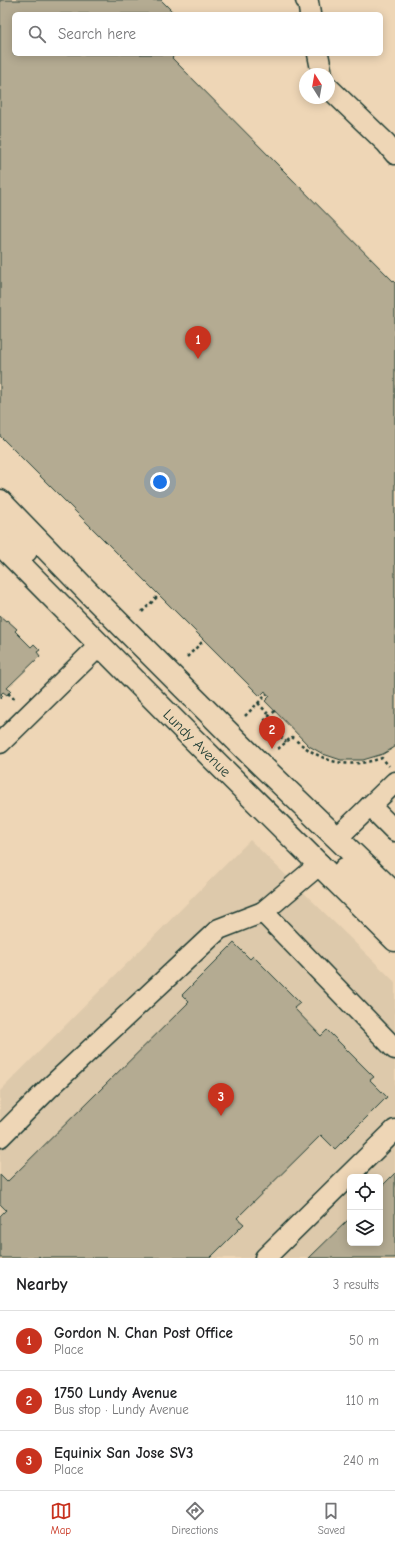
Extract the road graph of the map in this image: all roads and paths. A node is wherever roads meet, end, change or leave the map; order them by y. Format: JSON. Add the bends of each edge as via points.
{"nodes":[{"id":1,"x":306,"y":0,"type":"edge"},
{"id":2,"x":310,"y":12,"type":"edge"},
{"id":3,"x":318,"y":56,"type":"edge"},
{"id":4,"x":321,"y":68,"type":"edge"},
{"id":5,"x":335,"y":94,"type":"edge"},
{"id":6,"x":395,"y":154,"type":"edge"},
{"id":7,"x":0,"y":502,"type":"edge"},
{"id":8,"x":0,"y":524,"type":"edge"},
{"id":9,"x":0,"y":544,"type":"edge"},
{"id":10,"x":159,"y":595,"type":"dead end"},
{"id":11,"x":92,"y":596,"type":"junction"},
{"id":12,"x":142,"y":612,"type":"dead end"},
{"id":13,"x":204,"y":640,"type":"dead end"},
{"id":14,"x":100,"y":644,"type":"junction"},
{"id":15,"x":187,"y":657,"type":"dead end"},
{"id":16,"x":8,"y":693,"type":"dead end"},
{"id":17,"x":267,"y":694,"type":"dead end"},
{"id":18,"x":18,"y":703,"type":"dead end"},
{"id":19,"x":258,"y":703,"type":"junction"},
{"id":20,"x":275,"y":711,"type":"dead end"},
{"id":21,"x":245,"y":716,"type":"dead end"},
{"id":22,"x":270,"y":716,"type":"junction"},
{"id":23,"x":188,"y":734,"type":"junction"},
{"id":24,"x":286,"y":742,"type":"junction"},
{"id":25,"x":0,"y":743,"type":"edge"},
{"id":26,"x":278,"y":749,"type":"dead end"},
{"id":27,"x":393,"y":775,"type":"edge"},
{"id":28,"x":370,"y":806,"type":"junction"},
{"id":29,"x":395,"y":831,"type":"edge"},
{"id":30,"x":337,"y":838,"type":"junction"},
{"id":31,"x":320,"y":864,"type":"junction"},
{"id":32,"x":395,"y":894,"type":"edge"},
{"id":33,"x":263,"y":912,"type":"junction"},
{"id":34,"x":395,"y":917,"type":"edge"},
{"id":35,"x":395,"y":940,"type":"edge"},
{"id":36,"x":395,"y":1049,"type":"edge"},
{"id":37,"x":395,"y":1130,"type":"edge"},
{"id":38,"x":0,"y":1137,"type":"edge"},
{"id":39,"x":264,"y":1258,"type":"edge"}],
"edges":[{"from":1,"to":2,"type":"street"},
{"from":3,"to":4,"type":"street"},
{"from":5,"to":6,"type":"street"},
{"from":7,"to":11,"type":"main road","name":"Lundy Avenue"},
{"from":8,"to":11,"type":"main road","via":[[60,583]]},
{"from":9,"to":14,"type":"main road","name":"Lundy Avenue"},
{"from":10,"to":12,"type":"path"},
{"from":11,"to":30,"type":"main road","name":"Lundy Avenue"},
{"from":13,"to":15,"type":"path"},
{"from":14,"to":23,"type":"main road","name":"Lundy Avenue"},
{"from":14,"to":25,"type":"street"},
{"from":16,"to":18,"type":"path"},
{"from":17,"to":19,"type":"path"},
{"from":19,"to":21,"type":"path"},
{"from":19,"to":22,"type":"path"},
{"from":20,"to":22,"type":"path"},
{"from":22,"to":24,"type":"path","via":[[265,720]]},
{"from":23,"to":30,"type":"main road","via":[[216,741],[301,826]]},
{"from":23,"to":31,"type":"main road","name":"Lundy Avenue"},
{"from":24,"to":26,"type":"path"},
{"from":24,"to":27,"type":"path","via":[[292,737],[314,754],[339,762],[352,764],[382,758]]},
{"from":27,"to":28,"type":"street"},
{"from":28,"to":29,"type":"street"},
{"from":28,"to":30,"type":"street"},
{"from":30,"to":32,"type":"main road","name":"Lundy Avenue"},
{"from":31,"to":33,"type":"street"},
{"from":31,"to":34,"type":"main road","via":[[338,863]]},
{"from":31,"to":35,"type":"main road","name":"Lundy Avenue"},
{"from":33,"to":36,"type":"street"},
{"from":33,"to":38,"type":"street","via":[[219,929]]},
{"from":37,"to":39,"type":"street"}]}
